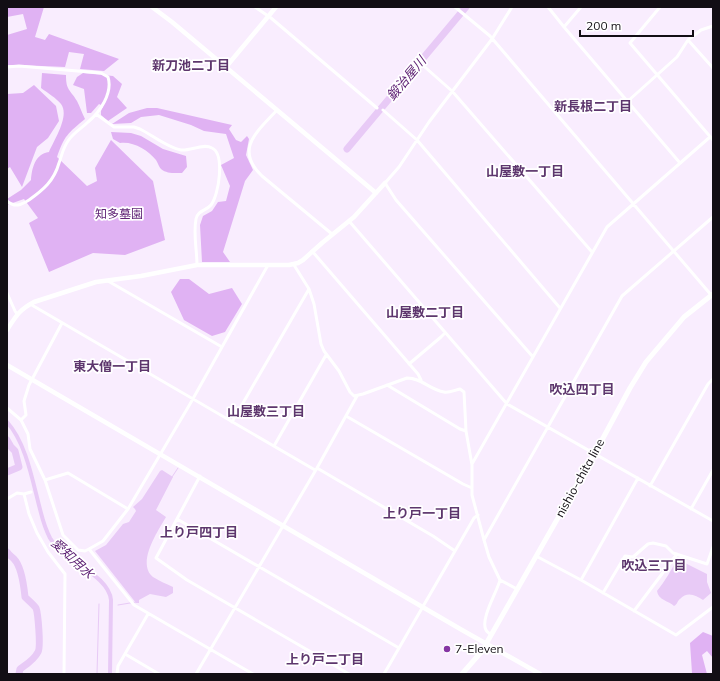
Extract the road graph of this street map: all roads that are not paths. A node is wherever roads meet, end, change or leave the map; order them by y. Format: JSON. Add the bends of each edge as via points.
{"nodes":[{"id":1,"x":152,"y":7,"type":"edge"},
{"id":2,"x":255,"y":7,"type":"edge"},
{"id":3,"x":276,"y":7,"type":"edge"},
{"id":4,"x":455,"y":7,"type":"edge"},
{"id":5,"x":512,"y":7,"type":"edge"},
{"id":6,"x":548,"y":7,"type":"edge"},
{"id":7,"x":581,"y":7,"type":"edge"},
{"id":8,"x":660,"y":7,"type":"edge"},
{"id":9,"x":268,"y":17,"type":"junction"},
{"id":10,"x":713,"y":26,"type":"edge"},
{"id":11,"x":564,"y":27,"type":"junction"},
{"id":12,"x":492,"y":39,"type":"junction"},
{"id":13,"x":688,"y":40,"type":"junction"},
{"id":14,"x":419,"y":62,"type":"dead end"},
{"id":15,"x":7,"y":67,"type":"edge"},
{"id":16,"x":226,"y":67,"type":"junction"},
{"id":17,"x":713,"y":68,"type":"edge"},
{"id":18,"x":657,"y":75,"type":"junction"},
{"id":19,"x":452,"y":91,"type":"junction"},
{"id":20,"x":628,"y":101,"type":"junction"},
{"id":21,"x":377,"y":108,"type":"dead end"},
{"id":22,"x":277,"y":110,"type":"junction"},
{"id":23,"x":383,"y":110,"type":"dead end"},
{"id":24,"x":96,"y":114,"type":"junction"},
{"id":25,"x":710,"y":137,"type":"junction"},
{"id":26,"x":417,"y":140,"type":"junction"},
{"id":27,"x":713,"y":140,"type":"edge"},
{"id":28,"x":680,"y":163,"type":"junction"},
{"id":29,"x":385,"y":183,"type":"junction"},
{"id":30,"x":376,"y":193,"type":"junction"},
{"id":31,"x":7,"y":202,"type":"edge"},
{"id":32,"x":634,"y":204,"type":"junction"},
{"id":33,"x":713,"y":217,"type":"edge"},
{"id":34,"x":349,"y":221,"type":"junction"},
{"id":35,"x":332,"y":234,"type":"junction"},
{"id":36,"x":674,"y":250,"type":"junction"},
{"id":37,"x":312,"y":251,"type":"junction"},
{"id":38,"x":592,"y":252,"type":"junction"},
{"id":39,"x":197,"y":265,"type":"junction"},
{"id":40,"x":268,"y":265,"type":"junction"},
{"id":41,"x":294,"y":265,"type":"junction"},
{"id":42,"x":107,"y":281,"type":"junction"},
{"id":43,"x":309,"y":290,"type":"junction"},
{"id":44,"x":7,"y":293,"type":"edge"},
{"id":45,"x":712,"y":295,"type":"edge"},
{"id":46,"x":30,"y":304,"type":"junction"},
{"id":47,"x":560,"y":308,"type":"junction"},
{"id":48,"x":17,"y":314,"type":"junction"},
{"id":49,"x":62,"y":323,"type":"junction"},
{"id":50,"x":7,"y":330,"type":"edge"},
{"id":51,"x":445,"y":333,"type":"junction"},
{"id":52,"x":222,"y":347,"type":"junction"},
{"id":53,"x":326,"y":355,"type":"junction"},
{"id":54,"x":533,"y":357,"type":"junction"},
{"id":55,"x":7,"y":364,"type":"edge"},
{"id":56,"x":409,"y":364,"type":"junction"},
{"id":57,"x":31,"y":379,"type":"junction"},
{"id":58,"x":713,"y":379,"type":"edge"},
{"id":59,"x":421,"y":380,"type":"junction"},
{"id":60,"x":387,"y":386,"type":"junction"},
{"id":61,"x":357,"y":396,"type":"junction"},
{"id":62,"x":192,"y":399,"type":"junction"},
{"id":63,"x":507,"y":404,"type":"junction"},
{"id":64,"x":7,"y":408,"type":"edge"},
{"id":65,"x":346,"y":416,"type":"junction"},
{"id":66,"x":21,"y":420,"type":"junction"},
{"id":67,"x":232,"y":422,"type":"junction"},
{"id":68,"x":548,"y":428,"type":"junction"},
{"id":69,"x":466,"y":431,"type":"junction"},
{"id":70,"x":274,"y":446,"type":"junction"},
{"id":71,"x":594,"y":453,"type":"junction"},
{"id":72,"x":160,"y":454,"type":"junction"},
{"id":73,"x":472,"y":465,"type":"junction"},
{"id":74,"x":316,"y":469,"type":"junction"},
{"id":75,"x":713,"y":470,"type":"edge"},
{"id":76,"x":200,"y":476,"type":"junction"},
{"id":77,"x":638,"y":478,"type":"junction"},
{"id":78,"x":45,"y":480,"type":"junction"},
{"id":79,"x":650,"y":486,"type":"junction"},
{"id":80,"x":472,"y":488,"type":"junction"},
{"id":81,"x":31,"y":492,"type":"dead end"},
{"id":82,"x":24,"y":494,"type":"junction"},
{"id":83,"x":7,"y":499,"type":"edge"},
{"id":84,"x":128,"y":508,"type":"junction"},
{"id":85,"x":691,"y":509,"type":"junction"},
{"id":86,"x":478,"y":515,"type":"junction"},
{"id":87,"x":177,"y":519,"type":"junction"},
{"id":88,"x":713,"y":521,"type":"edge"},
{"id":89,"x":283,"y":525,"type":"junction"},
{"id":90,"x":484,"y":540,"type":"junction"},
{"id":91,"x":713,"y":547,"type":"edge"},
{"id":92,"x":89,"y":549,"type":"junction"},
{"id":93,"x":455,"y":551,"type":"junction"},
{"id":94,"x":677,"y":554,"type":"junction"},
{"id":95,"x":536,"y":556,"type":"junction"},
{"id":96,"x":258,"y":566,"type":"junction"},
{"id":97,"x":500,"y":580,"type":"junction"},
{"id":98,"x":581,"y":580,"type":"junction"},
{"id":99,"x":517,"y":589,"type":"junction"},
{"id":100,"x":603,"y":593,"type":"junction"},
{"id":101,"x":423,"y":606,"type":"junction"},
{"id":102,"x":713,"y":607,"type":"edge"},
{"id":103,"x":234,"y":608,"type":"junction"},
{"id":104,"x":634,"y":611,"type":"junction"},
{"id":105,"x":148,"y":614,"type":"junction"},
{"id":106,"x":491,"y":634,"type":"junction"},
{"id":107,"x":486,"y":644,"type":"junction"},
{"id":108,"x":399,"y":648,"type":"junction"},
{"id":109,"x":210,"y":649,"type":"junction"},
{"id":110,"x":125,"y":654,"type":"junction"},
{"id":111,"x":64,"y":674,"type":"edge"},
{"id":112,"x":117,"y":674,"type":"edge"},
{"id":113,"x":159,"y":674,"type":"edge"},
{"id":114,"x":196,"y":674,"type":"edge"},
{"id":115,"x":253,"y":674,"type":"edge"},
{"id":116,"x":348,"y":674,"type":"edge"},
{"id":117,"x":384,"y":674,"type":"edge"},
{"id":118,"x":462,"y":674,"type":"edge"},
{"id":119,"x":540,"y":674,"type":"edge"}],
"edges":[{"from":1,"to":16,"type":"street"},
{"from":2,"to":9,"type":"street"},
{"from":3,"to":9,"type":"street"},
{"from":4,"to":12,"type":"street"},
{"from":5,"to":12,"type":"street"},
{"from":6,"to":11,"type":"street"},
{"from":7,"to":11,"type":"street"},
{"from":8,"to":18,"type":"street","via":[[630,43]]},
{"from":9,"to":16,"type":"street"},
{"from":9,"to":21,"type":"street"},
{"from":10,"to":13,"type":"street","via":[[701,30]]},
{"from":11,"to":20,"type":"street"},
{"from":12,"to":19,"type":"street"},
{"from":12,"to":32,"type":"street"},
{"from":13,"to":17,"type":"street"},
{"from":13,"to":18,"type":"street","via":[[677,57]]},
{"from":14,"to":19,"type":"street"},
{"from":15,"to":24,"type":"street","via":[[101,73],[108,78],[110,84]]},
{"from":16,"to":22,"type":"street"},
{"from":18,"to":20,"type":"street"},
{"from":18,"to":25,"type":"street"},
{"from":19,"to":26,"type":"street"},
{"from":19,"to":38,"type":"street"},
{"from":20,"to":28,"type":"street"},
{"from":22,"to":30,"type":"street"},
{"from":22,"to":35,"type":"street","via":[[249,144],[249,158],[262,176]]},
{"from":23,"to":26,"type":"street"},
{"from":24,"to":31,"type":"street","via":[[69,139],[48,185],[20,205]]},
{"from":24,"to":39,"type":"street","via":[[114,127],[140,129],[180,150],[207,146],[216,152],[219,186],[212,205],[199,213],[196,220]]},
{"from":25,"to":27,"type":"street"},
{"from":25,"to":28,"type":"street"},
{"from":26,"to":29,"type":"street"},
{"from":26,"to":47,"type":"street"},
{"from":28,"to":32,"type":"street"},
{"from":29,"to":30,"type":"street"},
{"from":29,"to":54,"type":"street","via":[[396,200]]},
{"from":30,"to":34,"type":"street"},
{"from":32,"to":36,"type":"street"},
{"from":32,"to":38,"type":"street","via":[[607,227]]},
{"from":33,"to":36,"type":"street"},
{"from":34,"to":35,"type":"street"},
{"from":34,"to":51,"type":"street"},
{"from":35,"to":37,"type":"street"},
{"from":36,"to":45,"type":"street"},
{"from":36,"to":68,"type":"street","via":[[622,296]]},
{"from":37,"to":41,"type":"street"},
{"from":37,"to":56,"type":"street"},
{"from":38,"to":47,"type":"street"},
{"from":39,"to":40,"type":"street"},
{"from":39,"to":42,"type":"street"},
{"from":40,"to":41,"type":"street"},
{"from":40,"to":52,"type":"street"},
{"from":41,"to":43,"type":"street"},
{"from":42,"to":46,"type":"street"},
{"from":42,"to":52,"type":"street"},
{"from":43,"to":53,"type":"street","via":[[321,344]]},
{"from":43,"to":67,"type":"street"},
{"from":44,"to":48,"type":"street"},
{"from":45,"to":71,"type":"main road","name":"nishio-chita line","via":[[684,317],[646,362]]},
{"from":46,"to":48,"type":"street"},
{"from":46,"to":49,"type":"street"},
{"from":47,"to":54,"type":"street"},
{"from":48,"to":50,"type":"street"},
{"from":49,"to":57,"type":"street"},
{"from":49,"to":62,"type":"street"},
{"from":51,"to":56,"type":"street"},
{"from":51,"to":63,"type":"street"},
{"from":52,"to":62,"type":"street"},
{"from":53,"to":61,"type":"street","via":[[339,371],[350,392]]},
{"from":53,"to":70,"type":"street"},
{"from":54,"to":63,"type":"street"},
{"from":55,"to":57,"type":"street"},
{"from":56,"to":59,"type":"street"},
{"from":57,"to":66,"type":"street","via":[[24,401],[26,415]]},
{"from":57,"to":72,"type":"street"},
{"from":58,"to":79,"type":"street"},
{"from":59,"to":60,"type":"street","via":[[408,378]]},
{"from":59,"to":69,"type":"street","via":[[444,392],[460,389],[464,392]]},
{"from":60,"to":61,"type":"street"},
{"from":60,"to":69,"type":"street"},
{"from":61,"to":65,"type":"street"},
{"from":62,"to":67,"type":"street"},
{"from":62,"to":72,"type":"street"},
{"from":63,"to":68,"type":"street"},
{"from":63,"to":73,"type":"street"},
{"from":64,"to":66,"type":"street"},
{"from":65,"to":74,"type":"street"},
{"from":65,"to":80,"type":"street"},
{"from":66,"to":78,"type":"street","via":[[28,434],[30,449]]},
{"from":67,"to":70,"type":"street"},
{"from":68,"to":71,"type":"street"},
{"from":68,"to":90,"type":"street"},
{"from":69,"to":73,"type":"street"},
{"from":70,"to":74,"type":"street"},
{"from":71,"to":77,"type":"street"},
{"from":71,"to":95,"type":"main road","name":"nishio-chita line"},
{"from":72,"to":76,"type":"street"},
{"from":72,"to":84,"type":"street"},
{"from":73,"to":80,"type":"street"},
{"from":74,"to":89,"type":"street"},
{"from":74,"to":93,"type":"street"},
{"from":75,"to":85,"type":"street"},
{"from":76,"to":87,"type":"street"},
{"from":76,"to":89,"type":"street"},
{"from":77,"to":79,"type":"street"},
{"from":77,"to":98,"type":"street"},
{"from":78,"to":84,"type":"street","via":[[68,473]]},
{"from":78,"to":92,"type":"street","via":[[63,535],[78,550]]},
{"from":79,"to":85,"type":"street"},
{"from":80,"to":86,"type":"street"},
{"from":81,"to":82,"type":"street"},
{"from":82,"to":83,"type":"street","via":[[17,492]]},
{"from":82,"to":111,"type":"street","via":[[36,533],[64,574]]},
{"from":84,"to":92,"type":"street","via":[[103,541]]},
{"from":85,"to":88,"type":"street"},
{"from":86,"to":90,"type":"street"},
{"from":86,"to":93,"type":"street"},
{"from":87,"to":96,"type":"street"},
{"from":87,"to":103,"type":"street","via":[[156,558]]},
{"from":89,"to":96,"type":"street"},
{"from":89,"to":101,"type":"street"},
{"from":90,"to":97,"type":"street"},
{"from":91,"to":94,"type":"street","via":[[707,564]]},
{"from":92,"to":105,"type":"street","via":[[134,605]]},
{"from":93,"to":101,"type":"street"},
{"from":94,"to":100,"type":"street","via":[[666,546],[653,543],[648,544],[634,557],[625,556]]},
{"from":94,"to":104,"type":"street"},
{"from":95,"to":98,"type":"street"},
{"from":95,"to":99,"type":"main road","name":"nishio-chita line"},
{"from":96,"to":103,"type":"street"},
{"from":96,"to":108,"type":"street"},
{"from":97,"to":99,"type":"street"},
{"from":97,"to":106,"type":"street","via":[[486,616],[486,629]]},
{"from":98,"to":100,"type":"street"},
{"from":99,"to":106,"type":"main road","name":"nishio-chita line"},
{"from":100,"to":104,"type":"street"},
{"from":101,"to":107,"type":"street"},
{"from":101,"to":108,"type":"street"},
{"from":102,"to":104,"type":"street","via":[[676,635]]},
{"from":103,"to":109,"type":"street"},
{"from":103,"to":116,"type":"street"},
{"from":105,"to":109,"type":"street"},
{"from":105,"to":110,"type":"street"},
{"from":106,"to":107,"type":"main road","name":"nishio-chita line"},
{"from":107,"to":118,"type":"main road","name":"nishio-chita line","via":[[475,661]]},
{"from":107,"to":119,"type":"street"},
{"from":108,"to":117,"type":"street"},
{"from":109,"to":114,"type":"street"},
{"from":109,"to":115,"type":"street"},
{"from":110,"to":112,"type":"street","via":[[118,666]]},
{"from":110,"to":113,"type":"street"}]}
